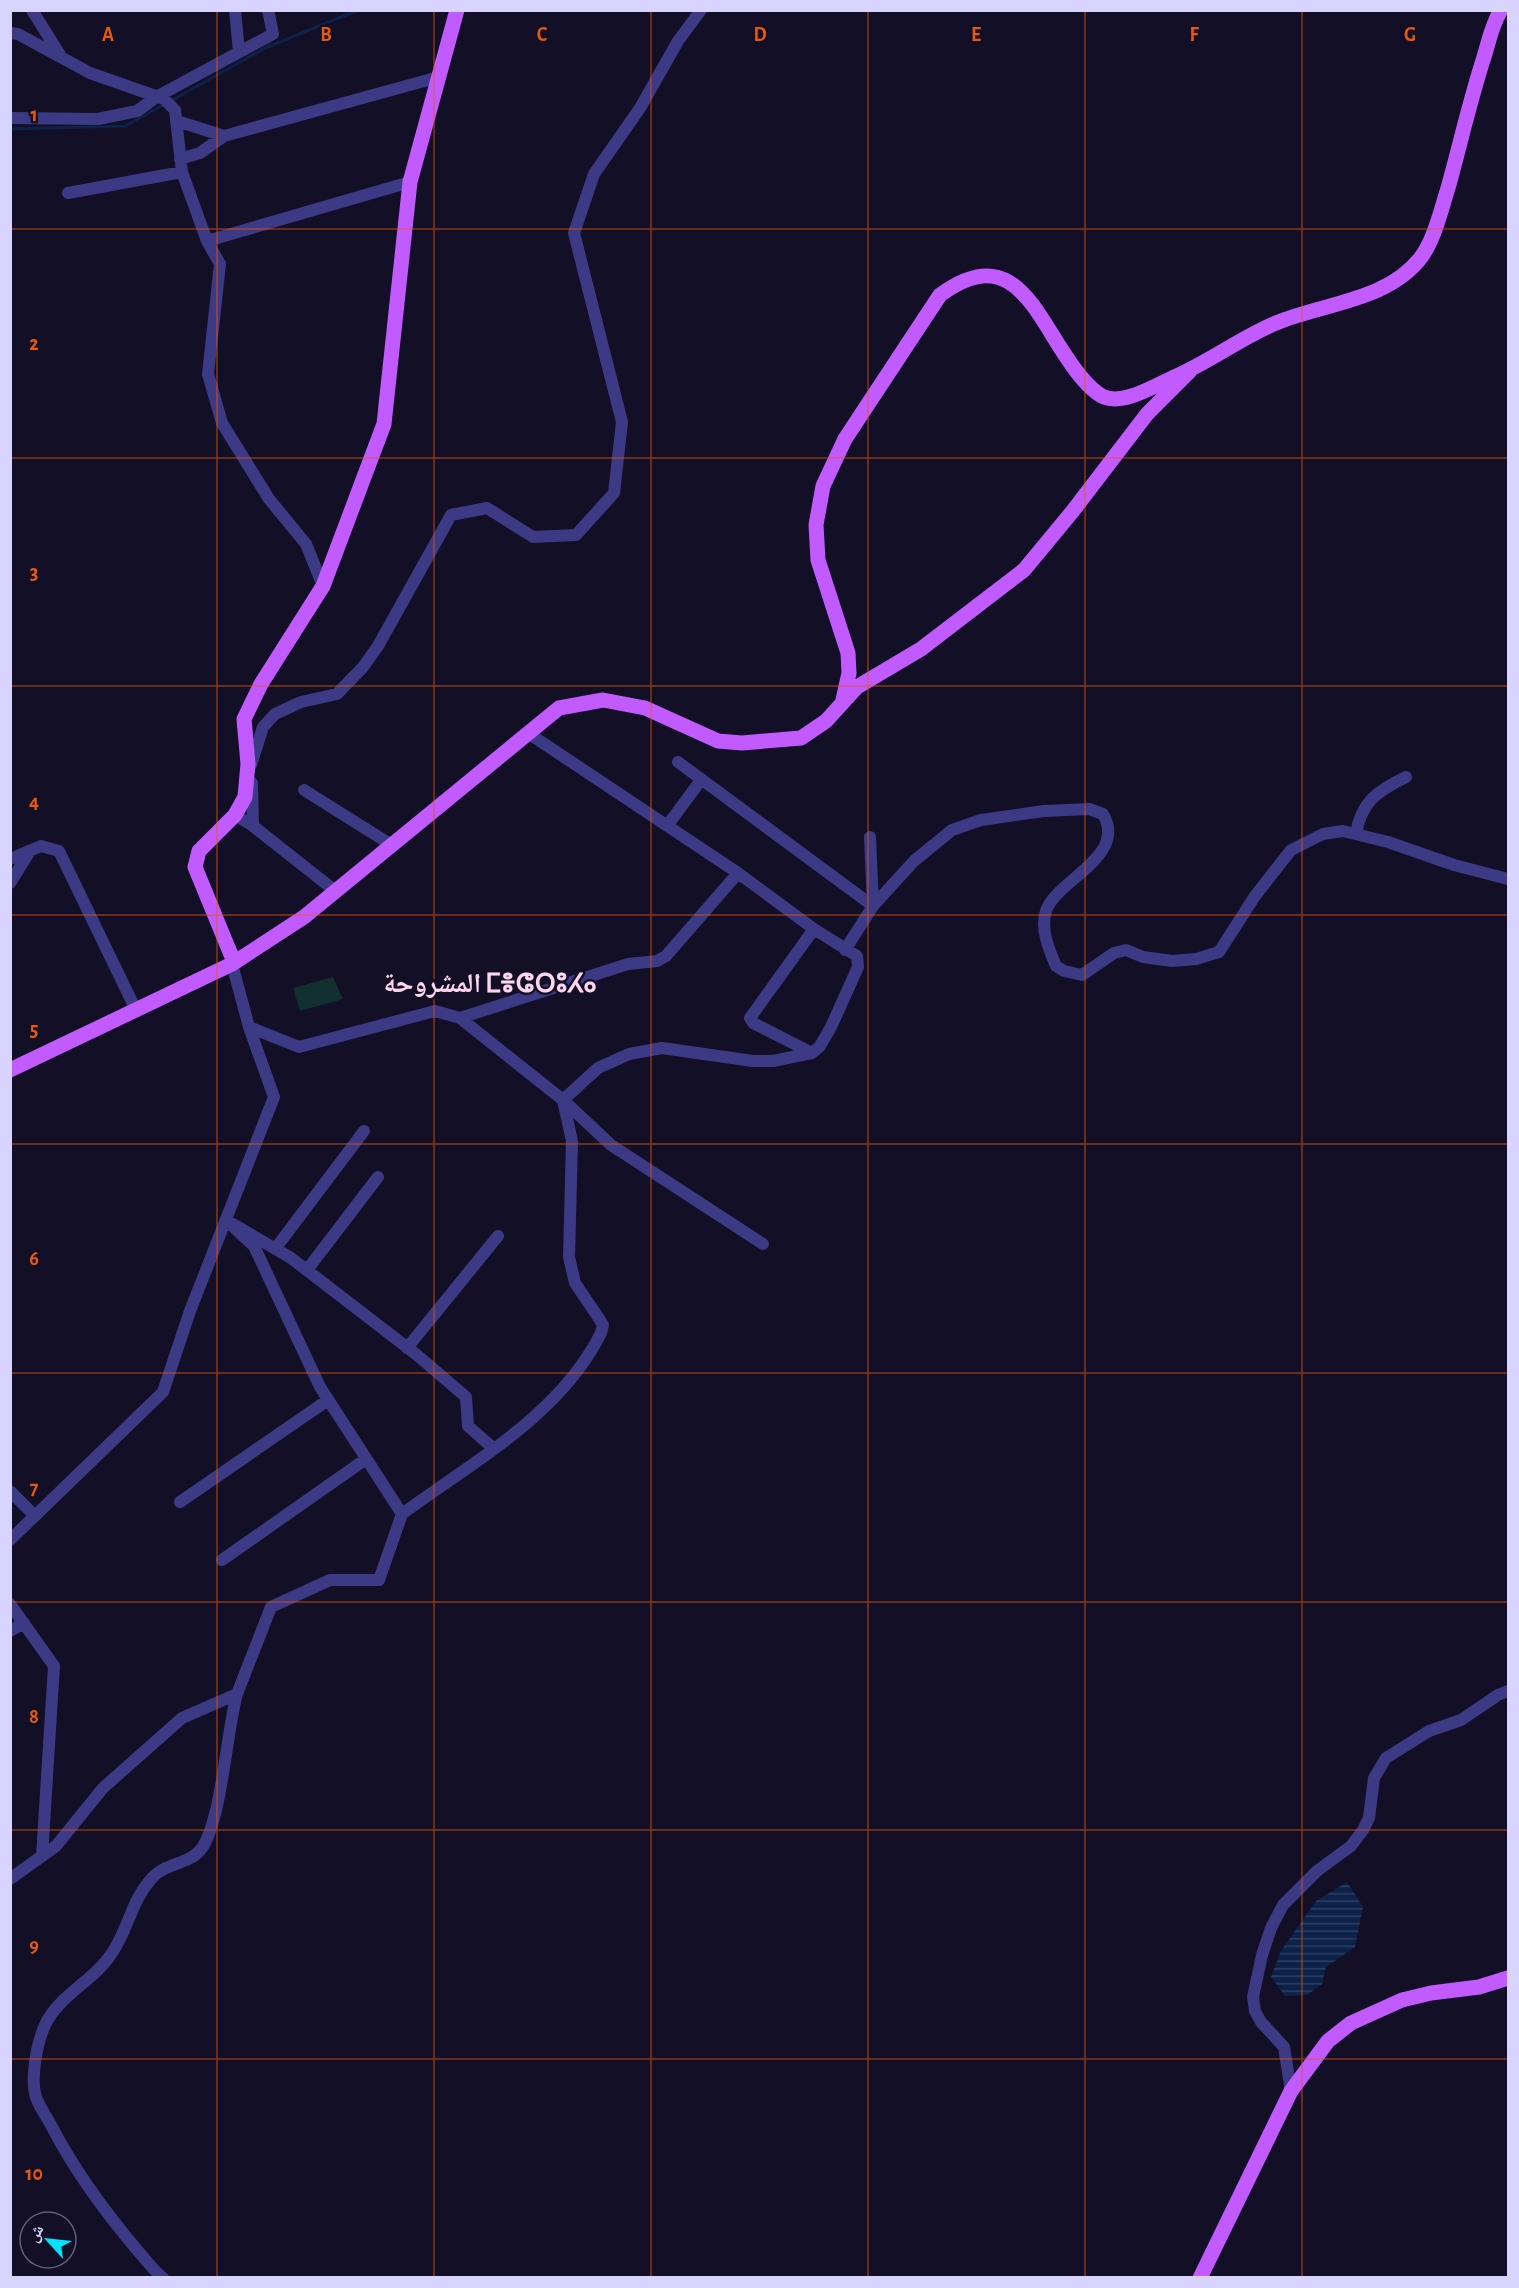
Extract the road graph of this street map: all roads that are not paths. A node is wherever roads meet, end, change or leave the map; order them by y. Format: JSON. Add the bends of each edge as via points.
{"nodes":[{"id":1,"x":32,"y":10,"type":"edge"},
{"id":2,"x":235,"y":10,"type":"edge"},
{"id":3,"x":268,"y":10,"type":"edge"},
{"id":4,"x":457,"y":10,"type":"edge"},
{"id":5,"x":701,"y":10,"type":"edge"},
{"id":6,"x":1501,"y":10,"type":"edge"},
{"id":7,"x":10,"y":33,"type":"edge"},
{"id":8,"x":239,"y":52,"type":"junction"},
{"id":9,"x":62,"y":57,"type":"junction"},
{"id":10,"x":439,"y":77,"type":"junction"},
{"id":11,"x":161,"y":98,"type":"junction"},
{"id":12,"x":176,"y":115,"type":"junction"},
{"id":13,"x":10,"y":118,"type":"edge"},
{"id":14,"x":224,"y":136,"type":"junction"},
{"id":15,"x":180,"y":159,"type":"junction"},
{"id":16,"x":182,"y":172,"type":"junction"},
{"id":17,"x":410,"y":182,"type":"junction"},
{"id":18,"x":68,"y":193,"type":"dead end"},
{"id":19,"x":207,"y":240,"type":"junction"},
{"id":20,"x":1190,"y":371,"type":"junction"},
{"id":21,"x":323,"y":586,"type":"junction"},
{"id":22,"x":843,"y":703,"type":"junction"},
{"id":23,"x":528,"y":733,"type":"junction"},
{"id":24,"x":678,"y":762,"type":"dead end"},
{"id":25,"x":1406,"y":777,"type":"dead end"},
{"id":26,"x":701,"y":780,"type":"junction"},
{"id":27,"x":304,"y":790,"type":"dead end"},
{"id":28,"x":235,"y":815,"type":"junction"},
{"id":29,"x":253,"y":826,"type":"junction"},
{"id":30,"x":667,"y":826,"type":"junction"},
{"id":31,"x":1356,"y":834,"type":"junction"},
{"id":32,"x":870,"y":837,"type":"dead end"},
{"id":33,"x":390,"y":844,"type":"junction"},
{"id":34,"x":30,"y":851,"type":"junction"},
{"id":35,"x":10,"y":859,"type":"edge"},
{"id":36,"x":738,"y":873,"type":"junction"},
{"id":37,"x":1509,"y":879,"type":"edge"},
{"id":38,"x":10,"y":883,"type":"edge"},
{"id":39,"x":334,"y":890,"type":"junction"},
{"id":40,"x":873,"y":906,"type":"junction"},
{"id":41,"x":814,"y":929,"type":"junction"},
{"id":42,"x":845,"y":950,"type":"junction"},
{"id":43,"x":233,"y":963,"type":"junction"},
{"id":44,"x":135,"y":1008,"type":"junction"},
{"id":45,"x":460,"y":1018,"type":"junction"},
{"id":46,"x":249,"y":1027,"type":"junction"},
{"id":47,"x":812,"y":1053,"type":"junction"},
{"id":48,"x":10,"y":1070,"type":"edge"},
{"id":49,"x":563,"y":1100,"type":"junction"},
{"id":50,"x":364,"y":1131,"type":"dead end"},
{"id":51,"x":378,"y":1177,"type":"dead end"},
{"id":52,"x":226,"y":1220,"type":"junction"},
{"id":53,"x":498,"y":1236,"type":"dead end"},
{"id":54,"x":763,"y":1244,"type":"dead end"},
{"id":55,"x":275,"y":1249,"type":"junction"},
{"id":56,"x":307,"y":1270,"type":"junction"},
{"id":57,"x":407,"y":1348,"type":"junction"},
{"id":58,"x":328,"y":1400,"type":"junction"},
{"id":59,"x":494,"y":1449,"type":"junction"},
{"id":60,"x":366,"y":1459,"type":"junction"},
{"id":61,"x":10,"y":1491,"type":"edge"},
{"id":62,"x":180,"y":1502,"type":"dead end"},
{"id":63,"x":402,"y":1514,"type":"junction"},
{"id":64,"x":35,"y":1516,"type":"junction"},
{"id":65,"x":10,"y":1540,"type":"edge"},
{"id":66,"x":222,"y":1560,"type":"dead end"},
{"id":67,"x":10,"y":1604,"type":"edge"},
{"id":68,"x":24,"y":1623,"type":"junction"},
{"id":69,"x":10,"y":1631,"type":"edge"},
{"id":70,"x":1509,"y":1691,"type":"edge"},
{"id":71,"x":237,"y":1694,"type":"junction"},
{"id":72,"x":42,"y":1856,"type":"junction"},
{"id":73,"x":10,"y":1879,"type":"edge"},
{"id":74,"x":1509,"y":1978,"type":"edge"},
{"id":75,"x":1291,"y":2091,"type":"junction"},
{"id":76,"x":163,"y":2277,"type":"edge"},
{"id":77,"x":1200,"y":2277,"type":"edge"}],
"edges":[{"from":1,"to":9,"type":"street"},
{"from":2,"to":8,"type":"street"},
{"from":3,"to":8,"type":"street","via":[[273,34]]},
{"from":4,"to":10,"type":"main road"},
{"from":5,"to":29,"type":"street","via":[[594,174],[574,232],[622,422],[614,493],[576,535],[533,537],[487,508],[451,515],[378,645],[346,688],[275,714],[263,727],[251,760]]},
{"from":6,"to":20,"type":"main road","via":[[1481,67],[1439,220],[1422,255],[1403,276],[1372,292],[1277,323],[1224,348]]},
{"from":7,"to":9,"type":"street"},
{"from":8,"to":11,"type":"street"},
{"from":9,"to":11,"type":"street","via":[[90,74]]},
{"from":10,"to":14,"type":"street"},
{"from":10,"to":17,"type":"main road"},
{"from":11,"to":12,"type":"street"},
{"from":11,"to":13,"type":"street","via":[[137,111],[98,119]]},
{"from":12,"to":14,"type":"street"},
{"from":12,"to":15,"type":"street"},
{"from":14,"to":15,"type":"street","via":[[200,153]]},
{"from":15,"to":16,"type":"street"},
{"from":16,"to":18,"type":"street"},
{"from":16,"to":19,"type":"street"},
{"from":17,"to":19,"type":"street"},
{"from":17,"to":21,"type":"main road","via":[[384,424]]},
{"from":19,"to":21,"type":"street","via":[[220,264],[208,374],[222,423],[269,499],[306,544]]},
{"from":20,"to":22,"type":"main road","via":[[1147,414],[1024,570],[921,649],[857,687]]},
{"from":20,"to":22,"type":"main road","via":[[1121,398],[1104,397],[1087,384],[1011,282],[994,275],[977,275],[960,280],[940,295],[845,439],[823,486],[816,525],[818,560],[848,653]]},
{"from":21,"to":28,"type":"main road","via":[[261,684],[244,719],[248,764],[245,797]]},
{"from":22,"to":23,"type":"main road","via":[[801,738],[718,741],[645,708],[603,700],[559,708]]},
{"from":23,"to":30,"type":"street"},
{"from":23,"to":33,"type":"main road"},
{"from":24,"to":26,"type":"street"},
{"from":25,"to":31,"type":"street","via":[[1363,806]]},
{"from":26,"to":30,"type":"street"},
{"from":26,"to":40,"type":"street"},
{"from":27,"to":33,"type":"street"},
{"from":28,"to":29,"type":"street"},
{"from":28,"to":43,"type":"main road","via":[[199,851],[195,867]]},
{"from":29,"to":39,"type":"street"},
{"from":30,"to":36,"type":"street"},
{"from":31,"to":37,"type":"street"},
{"from":31,"to":40,"type":"street","via":[[1323,834],[1291,850],[1219,952],[1196,959],[1172,961],[1126,950],[1114,953],[1082,975],[1056,966],[1044,927],[1046,912],[1052,900],[1094,863],[1108,834],[1103,814],[1089,809],[981,820],[952,830],[914,861]]},
{"from":32,"to":40,"type":"street"},
{"from":33,"to":39,"type":"main road"},
{"from":34,"to":35,"type":"street"},
{"from":34,"to":38,"type":"street"},
{"from":34,"to":44,"type":"street","via":[[41,846],[59,851]]},
{"from":36,"to":41,"type":"street"},
{"from":36,"to":45,"type":"street","via":[[666,956],[657,961],[628,964]]},
{"from":39,"to":43,"type":"main road","via":[[304,917]]},
{"from":40,"to":42,"type":"street"},
{"from":41,"to":42,"type":"street"},
{"from":41,"to":47,"type":"street","via":[[750,1018]]},
{"from":42,"to":47,"type":"street","via":[[857,956],[858,967],[831,1027]]},
{"from":43,"to":44,"type":"main road"},
{"from":43,"to":46,"type":"street"},
{"from":44,"to":48,"type":"main road"},
{"from":45,"to":46,"type":"street","via":[[435,1011],[299,1047]]},
{"from":45,"to":49,"type":"street"},
{"from":46,"to":52,"type":"street","via":[[274,1097]]},
{"from":47,"to":49,"type":"street","via":[[773,1061],[662,1048],[630,1054],[598,1068]]},
{"from":49,"to":54,"type":"street","via":[[611,1145]]},
{"from":49,"to":59,"type":"street","via":[[572,1141],[569,1257],[574,1283],[603,1325],[552,1402]]},
{"from":50,"to":55,"type":"street"},
{"from":51,"to":56,"type":"street"},
{"from":52,"to":55,"type":"street"},
{"from":52,"to":58,"type":"street","via":[[254,1246]]},
{"from":52,"to":64,"type":"street","via":[[162,1392]]},
{"from":53,"to":57,"type":"street"},
{"from":55,"to":56,"type":"street"},
{"from":56,"to":57,"type":"street"},
{"from":57,"to":59,"type":"street","via":[[466,1397],[468,1426]]},
{"from":58,"to":60,"type":"street"},
{"from":58,"to":62,"type":"street"},
{"from":59,"to":63,"type":"street"},
{"from":60,"to":63,"type":"street"},
{"from":60,"to":66,"type":"street"},
{"from":61,"to":64,"type":"street"},
{"from":63,"to":71,"type":"street","via":[[379,1580],[330,1580],[271,1607]]},
{"from":64,"to":65,"type":"street"},
{"from":67,"to":68,"type":"street"},
{"from":68,"to":69,"type":"street"},
{"from":68,"to":72,"type":"street","via":[[54,1666]]},
{"from":70,"to":75,"type":"street","via":[[1461,1720],[1429,1731],[1386,1758],[1374,1778],[1369,1818],[1363,1830],[1283,1905],[1262,1955],[1253,1997],[1255,2011],[1284,2047]]},
{"from":71,"to":72,"type":"street","via":[[182,1718],[103,1788],[56,1846]]},
{"from":71,"to":76,"type":"street","via":[[212,1826],[201,1849],[188,1860],[154,1875],[134,1901],[113,1952],[98,1972],[50,2017],[40,2040],[35,2073],[35,2095],[66,2154],[113,2222]]},
{"from":72,"to":73,"type":"street"},
{"from":74,"to":75,"type":"main road","via":[[1402,2000],[1351,2023],[1328,2041]]},
{"from":75,"to":77,"type":"main road"}]}
